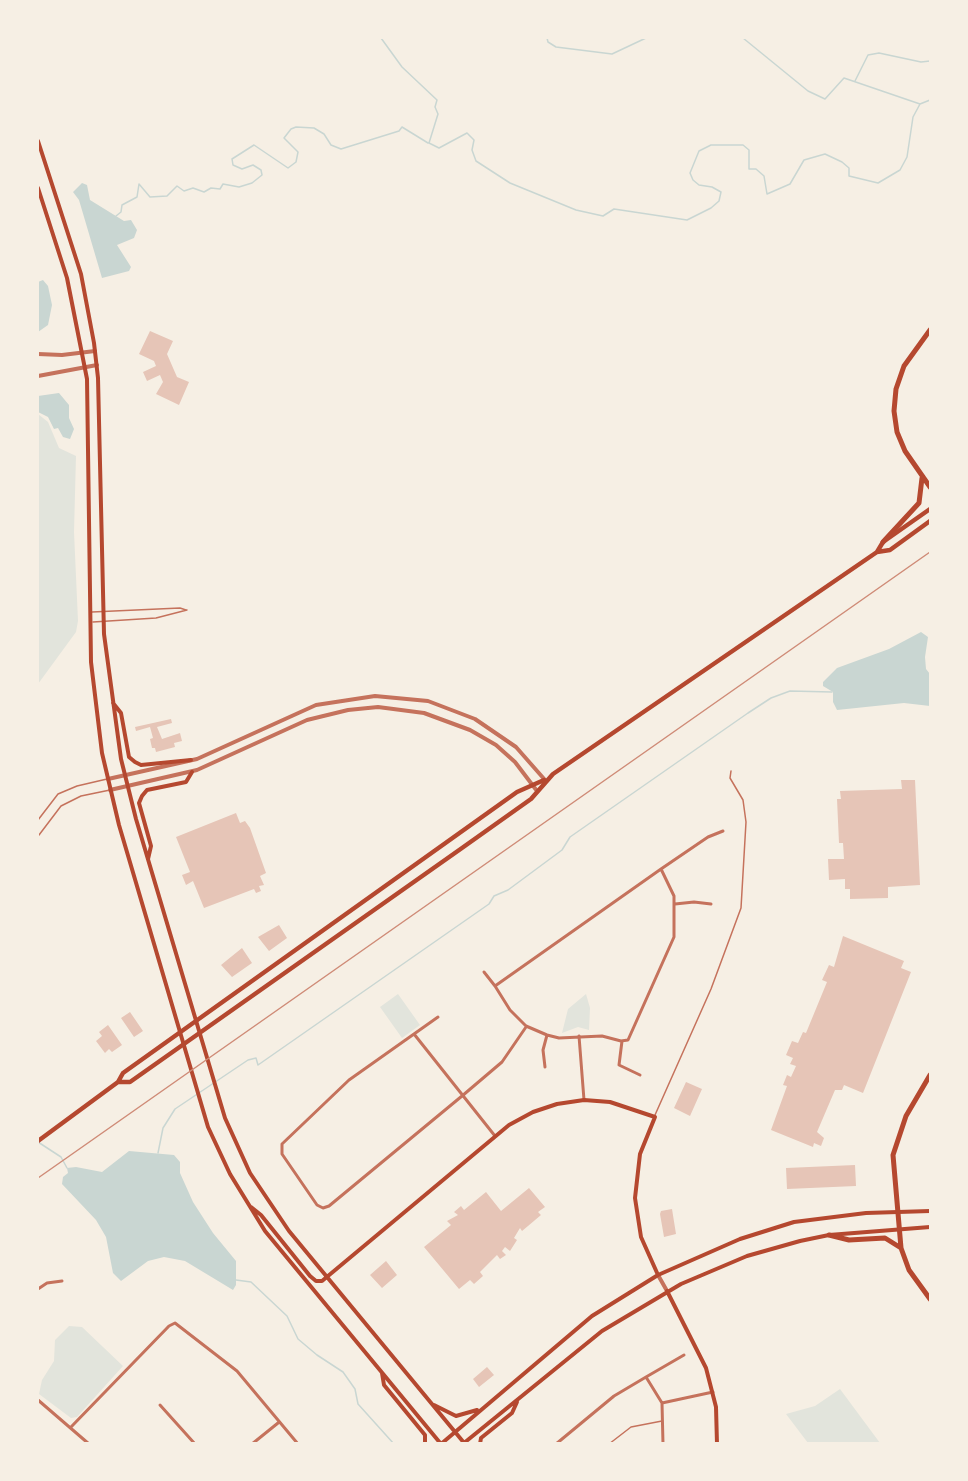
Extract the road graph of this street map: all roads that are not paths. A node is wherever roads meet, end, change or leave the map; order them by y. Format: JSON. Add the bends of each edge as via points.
{"nodes":[{"id":1,"x":38,"y":141,"type":"edge"},
{"id":2,"x":38,"y":188,"type":"edge"},
{"id":3,"x":930,"y":330,"type":"edge"},
{"id":4,"x":95,"y":351,"type":"junction"},
{"id":5,"x":83,"y":353,"type":"junction"},
{"id":6,"x":38,"y":354,"type":"edge"},
{"id":7,"x":97,"y":365,"type":"junction"},
{"id":8,"x":86,"y":367,"type":"junction"},
{"id":9,"x":38,"y":375,"type":"edge"},
{"id":10,"x":922,"y":477,"type":"junction"},
{"id":11,"x":930,"y":487,"type":"edge"},
{"id":12,"x":930,"y":509,"type":"edge"},
{"id":13,"x":930,"y":521,"type":"edge"},
{"id":14,"x":884,"y":542,"type":"junction"},
{"id":15,"x":877,"y":552,"type":"junction"},
{"id":16,"x":103,"y":611,"type":"junction"},
{"id":17,"x":91,"y":612,"type":"junction"},
{"id":18,"x":91,"y":622,"type":"junction"},
{"id":19,"x":103,"y":622,"type":"junction"},
{"id":20,"x":112,"y":702,"type":"junction"},
{"id":21,"x":191,"y":760,"type":"junction"},
{"id":22,"x":731,"y":771,"type":"dead end"},
{"id":23,"x":192,"y":772,"type":"junction"},
{"id":24,"x":125,"y":776,"type":"junction"},
{"id":25,"x":108,"y":779,"type":"junction"},
{"id":26,"x":545,"y":780,"type":"junction"},
{"id":27,"x":532,"y":784,"type":"junction"},
{"id":28,"x":128,"y":787,"type":"junction"},
{"id":29,"x":111,"y":790,"type":"junction"},
{"id":30,"x":537,"y":791,"type":"junction"},
{"id":31,"x":38,"y":820,"type":"edge"},
{"id":32,"x":723,"y":831,"type":"dead end"},
{"id":33,"x":39,"y":835,"type":"edge"},
{"id":34,"x":148,"y":859,"type":"junction"},
{"id":35,"x":661,"y":869,"type":"junction"},
{"id":36,"x":675,"y":904,"type":"junction"},
{"id":37,"x":711,"y":904,"type":"dead end"},
{"id":38,"x":484,"y":972,"type":"dead end"},
{"id":39,"x":495,"y":986,"type":"junction"},
{"id":40,"x":438,"y":1017,"type":"dead end"},
{"id":41,"x":526,"y":1026,"type":"junction"},
{"id":42,"x":414,"y":1033,"type":"junction"},
{"id":43,"x":548,"y":1035,"type":"junction"},
{"id":44,"x":579,"y":1036,"type":"junction"},
{"id":45,"x":622,"y":1041,"type":"junction"},
{"id":46,"x":545,"y":1067,"type":"dead end"},
{"id":47,"x":640,"y":1075,"type":"dead end"},
{"id":48,"x":930,"y":1075,"type":"edge"},
{"id":49,"x":118,"y":1082,"type":"junction"},
{"id":50,"x":462,"y":1096,"type":"junction"},
{"id":51,"x":584,"y":1100,"type":"junction"},
{"id":52,"x":654,"y":1117,"type":"junction"},
{"id":53,"x":495,"y":1136,"type":"junction"},
{"id":54,"x":38,"y":1141,"type":"edge"},
{"id":55,"x":247,"y":1204,"type":"junction"},
{"id":56,"x":896,"y":1211,"type":"junction"},
{"id":57,"x":930,"y":1211,"type":"edge"},
{"id":58,"x":930,"y":1227,"type":"edge"},
{"id":59,"x":898,"y":1228,"type":"junction"},
{"id":60,"x":830,"y":1235,"type":"junction"},
{"id":61,"x":901,"y":1248,"type":"junction"},
{"id":62,"x":658,"y":1275,"type":"junction"},
{"id":63,"x":327,"y":1276,"type":"junction"},
{"id":64,"x":62,"y":1281,"type":"dead end"},
{"id":65,"x":38,"y":1289,"type":"edge"},
{"id":66,"x":667,"y":1291,"type":"junction"},
{"id":67,"x":930,"y":1299,"type":"edge"},
{"id":68,"x":684,"y":1355,"type":"dead end"},
{"id":69,"x":382,"y":1372,"type":"junction"},
{"id":70,"x":646,"y":1377,"type":"junction"},
{"id":71,"x":713,"y":1392,"type":"junction"},
{"id":72,"x":38,"y":1400,"type":"edge"},
{"id":73,"x":517,"y":1401,"type":"junction"},
{"id":74,"x":431,"y":1402,"type":"junction"},
{"id":75,"x":662,"y":1403,"type":"junction"},
{"id":76,"x":160,"y":1405,"type":"dead end"},
{"id":77,"x":480,"y":1408,"type":"junction"},
{"id":78,"x":663,"y":1421,"type":"junction"},
{"id":79,"x":278,"y":1423,"type":"junction"},
{"id":80,"x":71,"y":1427,"type":"junction"},
{"id":81,"x":455,"y":1432,"type":"junction"},
{"id":82,"x":89,"y":1443,"type":"edge"},
{"id":83,"x":195,"y":1443,"type":"edge"},
{"id":84,"x":252,"y":1443,"type":"edge"},
{"id":85,"x":298,"y":1443,"type":"edge"},
{"id":86,"x":425,"y":1443,"type":"edge"},
{"id":87,"x":441,"y":1443,"type":"edge"},
{"id":88,"x":464,"y":1443,"type":"edge"},
{"id":89,"x":480,"y":1443,"type":"edge"},
{"id":90,"x":556,"y":1443,"type":"edge"},
{"id":91,"x":609,"y":1443,"type":"edge"},
{"id":92,"x":663,"y":1443,"type":"edge"},
{"id":93,"x":717,"y":1443,"type":"edge"}],
"edges":[{"from":1,"to":4,"type":"main road","via":[[81,274]]},
{"from":2,"to":5,"type":"main road","via":[[67,278]]},
{"from":3,"to":10,"type":"highway","via":[[904,366],[894,411],[905,451]]},
{"from":4,"to":5,"type":"street"},
{"from":4,"to":7,"type":"main road"},
{"from":5,"to":6,"type":"street"},
{"from":5,"to":8,"type":"main road"},
{"from":7,"to":8,"type":"street"},
{"from":7,"to":16,"type":"main road"},
{"from":8,"to":9,"type":"street"},
{"from":8,"to":17,"type":"main road"},
{"from":10,"to":11,"type":"highway"},
{"from":10,"to":14,"type":"highway","via":[[919,503]]},
{"from":12,"to":14,"type":"main road"},
{"from":13,"to":15,"type":"main road","via":[[890,550]]},
{"from":14,"to":15,"type":"main road"},
{"from":15,"to":26,"type":"main road"},
{"from":16,"to":17,"type":"lane"},
{"from":16,"to":19,"type":"main road"},
{"from":16,"to":19,"type":"lane","via":[[187,610],[156,618]]},
{"from":17,"to":18,"type":"main road"},
{"from":18,"to":19,"type":"lane"},
{"from":18,"to":25,"type":"main road","via":[[94,694]]},
{"from":19,"to":20,"type":"main road"},
{"from":20,"to":21,"type":"main road","via":[[121,713],[129,757],[135,762],[141,765]]},
{"from":20,"to":24,"type":"main road"},
{"from":21,"to":24,"type":"street"},
{"from":21,"to":26,"type":"street","via":[[302,709],[341,699],[392,696],[429,702],[475,719],[516,747]]},
{"from":22,"to":52,"type":"lane","via":[[730,778],[743,800],[746,822],[741,908],[711,989]]},
{"from":23,"to":27,"type":"street","via":[[307,720],[378,707],[424,713],[470,730],[508,756]]},
{"from":23,"to":28,"type":"street"},
{"from":23,"to":34,"type":"main road","via":[[186,782],[147,790],[142,796],[139,802],[151,846]]},
{"from":24,"to":25,"type":"street"},
{"from":24,"to":28,"type":"main road"},
{"from":25,"to":29,"type":"main road"},
{"from":25,"to":31,"type":"lane","via":[[58,794]]},
{"from":26,"to":27,"type":"main road"},
{"from":26,"to":30,"type":"main road"},
{"from":27,"to":30,"type":"street"},
{"from":27,"to":49,"type":"main road","via":[[123,1073]]},
{"from":28,"to":29,"type":"street"},
{"from":28,"to":34,"type":"main road"},
{"from":29,"to":33,"type":"lane","via":[[81,796],[61,806]]},
{"from":29,"to":55,"type":"main road","via":[[208,1127]]},
{"from":30,"to":49,"type":"main road","via":[[130,1082]]},
{"from":32,"to":35,"type":"street"},
{"from":34,"to":63,"type":"main road","via":[[225,1118],[268,1203]]},
{"from":35,"to":36,"type":"street"},
{"from":35,"to":39,"type":"street"},
{"from":36,"to":37,"type":"street"},
{"from":36,"to":45,"type":"street","via":[[674,938],[628,1040]]},
{"from":38,"to":39,"type":"street"},
{"from":39,"to":41,"type":"street"},
{"from":40,"to":42,"type":"street"},
{"from":41,"to":43,"type":"street"},
{"from":41,"to":50,"type":"street","via":[[502,1062]]},
{"from":42,"to":50,"type":"street"},
{"from":42,"to":50,"type":"street","via":[[349,1080],[282,1143],[282,1154],[312,1202],[322,1208],[329,1206]]},
{"from":43,"to":44,"type":"street"},
{"from":43,"to":46,"type":"street","via":[[543,1050]]},
{"from":44,"to":45,"type":"street"},
{"from":44,"to":51,"type":"street"},
{"from":45,"to":47,"type":"street","via":[[619,1065]]},
{"from":48,"to":56,"type":"highway","via":[[906,1116],[896,1143]]},
{"from":49,"to":54,"type":"main road"},
{"from":50,"to":53,"type":"street"},
{"from":51,"to":52,"type":"main road","via":[[621,1104]]},
{"from":51,"to":53,"type":"main road","via":[[533,1112]]},
{"from":52,"to":62,"type":"main road","via":[[640,1154],[635,1198],[641,1238]]},
{"from":53,"to":63,"type":"main road"},
{"from":55,"to":63,"type":"main road","via":[[261,1215],[313,1279],[322,1281]]},
{"from":55,"to":69,"type":"main road"},
{"from":56,"to":57,"type":"main road"},
{"from":56,"to":59,"type":"highway"},
{"from":56,"to":62,"type":"main road","via":[[828,1216],[767,1230],[708,1251]]},
{"from":58,"to":59,"type":"main road"},
{"from":59,"to":60,"type":"main road"},
{"from":59,"to":61,"type":"highway"},
{"from":60,"to":61,"type":"highway","via":[[849,1240],[885,1238]]},
{"from":60,"to":66,"type":"main road","via":[[747,1256]]},
{"from":61,"to":67,"type":"highway","via":[[909,1270]]},
{"from":62,"to":66,"type":"street"},
{"from":62,"to":77,"type":"main road","via":[[591,1316]]},
{"from":63,"to":74,"type":"main road"},
{"from":64,"to":65,"type":"street"},
{"from":66,"to":71,"type":"main road","via":[[699,1353]]},
{"from":66,"to":73,"type":"main road","via":[[602,1331]]},
{"from":68,"to":70,"type":"street"},
{"from":69,"to":86,"type":"main road","via":[[384,1385],[425,1435]]},
{"from":69,"to":87,"type":"main road"},
{"from":70,"to":75,"type":"street"},
{"from":70,"to":90,"type":"street","via":[[614,1396]]},
{"from":71,"to":75,"type":"street"},
{"from":71,"to":93,"type":"main road"},
{"from":72,"to":80,"type":"street"},
{"from":73,"to":88,"type":"main road"},
{"from":73,"to":89,"type":"main road","via":[[512,1413]]},
{"from":74,"to":77,"type":"main road","via":[[456,1416]]},
{"from":74,"to":81,"type":"main road"},
{"from":75,"to":78,"type":"street"},
{"from":76,"to":83,"type":"street"},
{"from":77,"to":81,"type":"main road"},
{"from":78,"to":91,"type":"lane","via":[[631,1427]]},
{"from":78,"to":92,"type":"street"},
{"from":79,"to":80,"type":"street","via":[[237,1371],[175,1323]]},
{"from":79,"to":84,"type":"street"},
{"from":79,"to":85,"type":"street"},
{"from":80,"to":82,"type":"street"},
{"from":81,"to":87,"type":"main road"},
{"from":81,"to":88,"type":"main road"}]}
